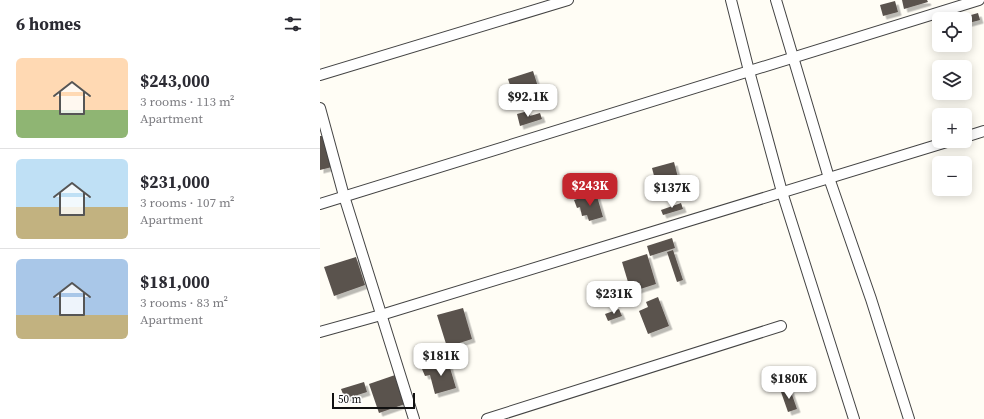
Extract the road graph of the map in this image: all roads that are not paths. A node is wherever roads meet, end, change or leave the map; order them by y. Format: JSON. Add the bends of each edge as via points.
{"nodes":[{"id":1,"x":568,"y":0,"type":"edge"},
{"id":2,"x":732,"y":0,"type":"edge"},
{"id":3,"x":776,"y":0,"type":"edge"},
{"id":4,"x":979,"y":0,"type":"edge"},
{"id":5,"x":794,"y":57,"type":"junction"},
{"id":6,"x":749,"y":71,"type":"junction"},
{"id":7,"x":320,"y":75,"type":"edge"},
{"id":8,"x":320,"y":108,"type":"edge"},
{"id":9,"x":984,"y":131,"type":"edge"},
{"id":10,"x":972,"y":134,"type":"edge"},
{"id":11,"x":932,"y":147,"type":"edge"},
{"id":12,"x":829,"y":178,"type":"junction"},
{"id":13,"x":782,"y":192,"type":"junction"},
{"id":14,"x":344,"y":196,"type":"junction"},
{"id":15,"x":320,"y":204,"type":"edge"},
{"id":16,"x":381,"y":315,"type":"junction"},
{"id":17,"x":781,"y":326,"type":"dead end"},
{"id":18,"x":320,"y":332,"type":"edge"},
{"id":19,"x":414,"y":419,"type":"edge"},
{"id":20,"x":487,"y":419,"type":"edge"},
{"id":21,"x":854,"y":419,"type":"edge"},
{"id":22,"x":909,"y":419,"type":"edge"}],
"edges":[{"from":1,"to":7,"type":"street"},
{"from":2,"to":6,"type":"street"},
{"from":3,"to":5,"type":"street"},
{"from":4,"to":5,"type":"street"},
{"from":5,"to":6,"type":"street"},
{"from":5,"to":12,"type":"street"},
{"from":6,"to":13,"type":"street"},
{"from":6,"to":14,"type":"street"},
{"from":8,"to":14,"type":"street"},
{"from":9,"to":10,"type":"street"},
{"from":11,"to":12,"type":"street"},
{"from":12,"to":13,"type":"street"},
{"from":12,"to":22,"type":"street"},
{"from":13,"to":16,"type":"street"},
{"from":13,"to":21,"type":"street"},
{"from":14,"to":15,"type":"street"},
{"from":14,"to":16,"type":"street"},
{"from":16,"to":18,"type":"street"},
{"from":16,"to":19,"type":"street"},
{"from":17,"to":20,"type":"street"}]}
